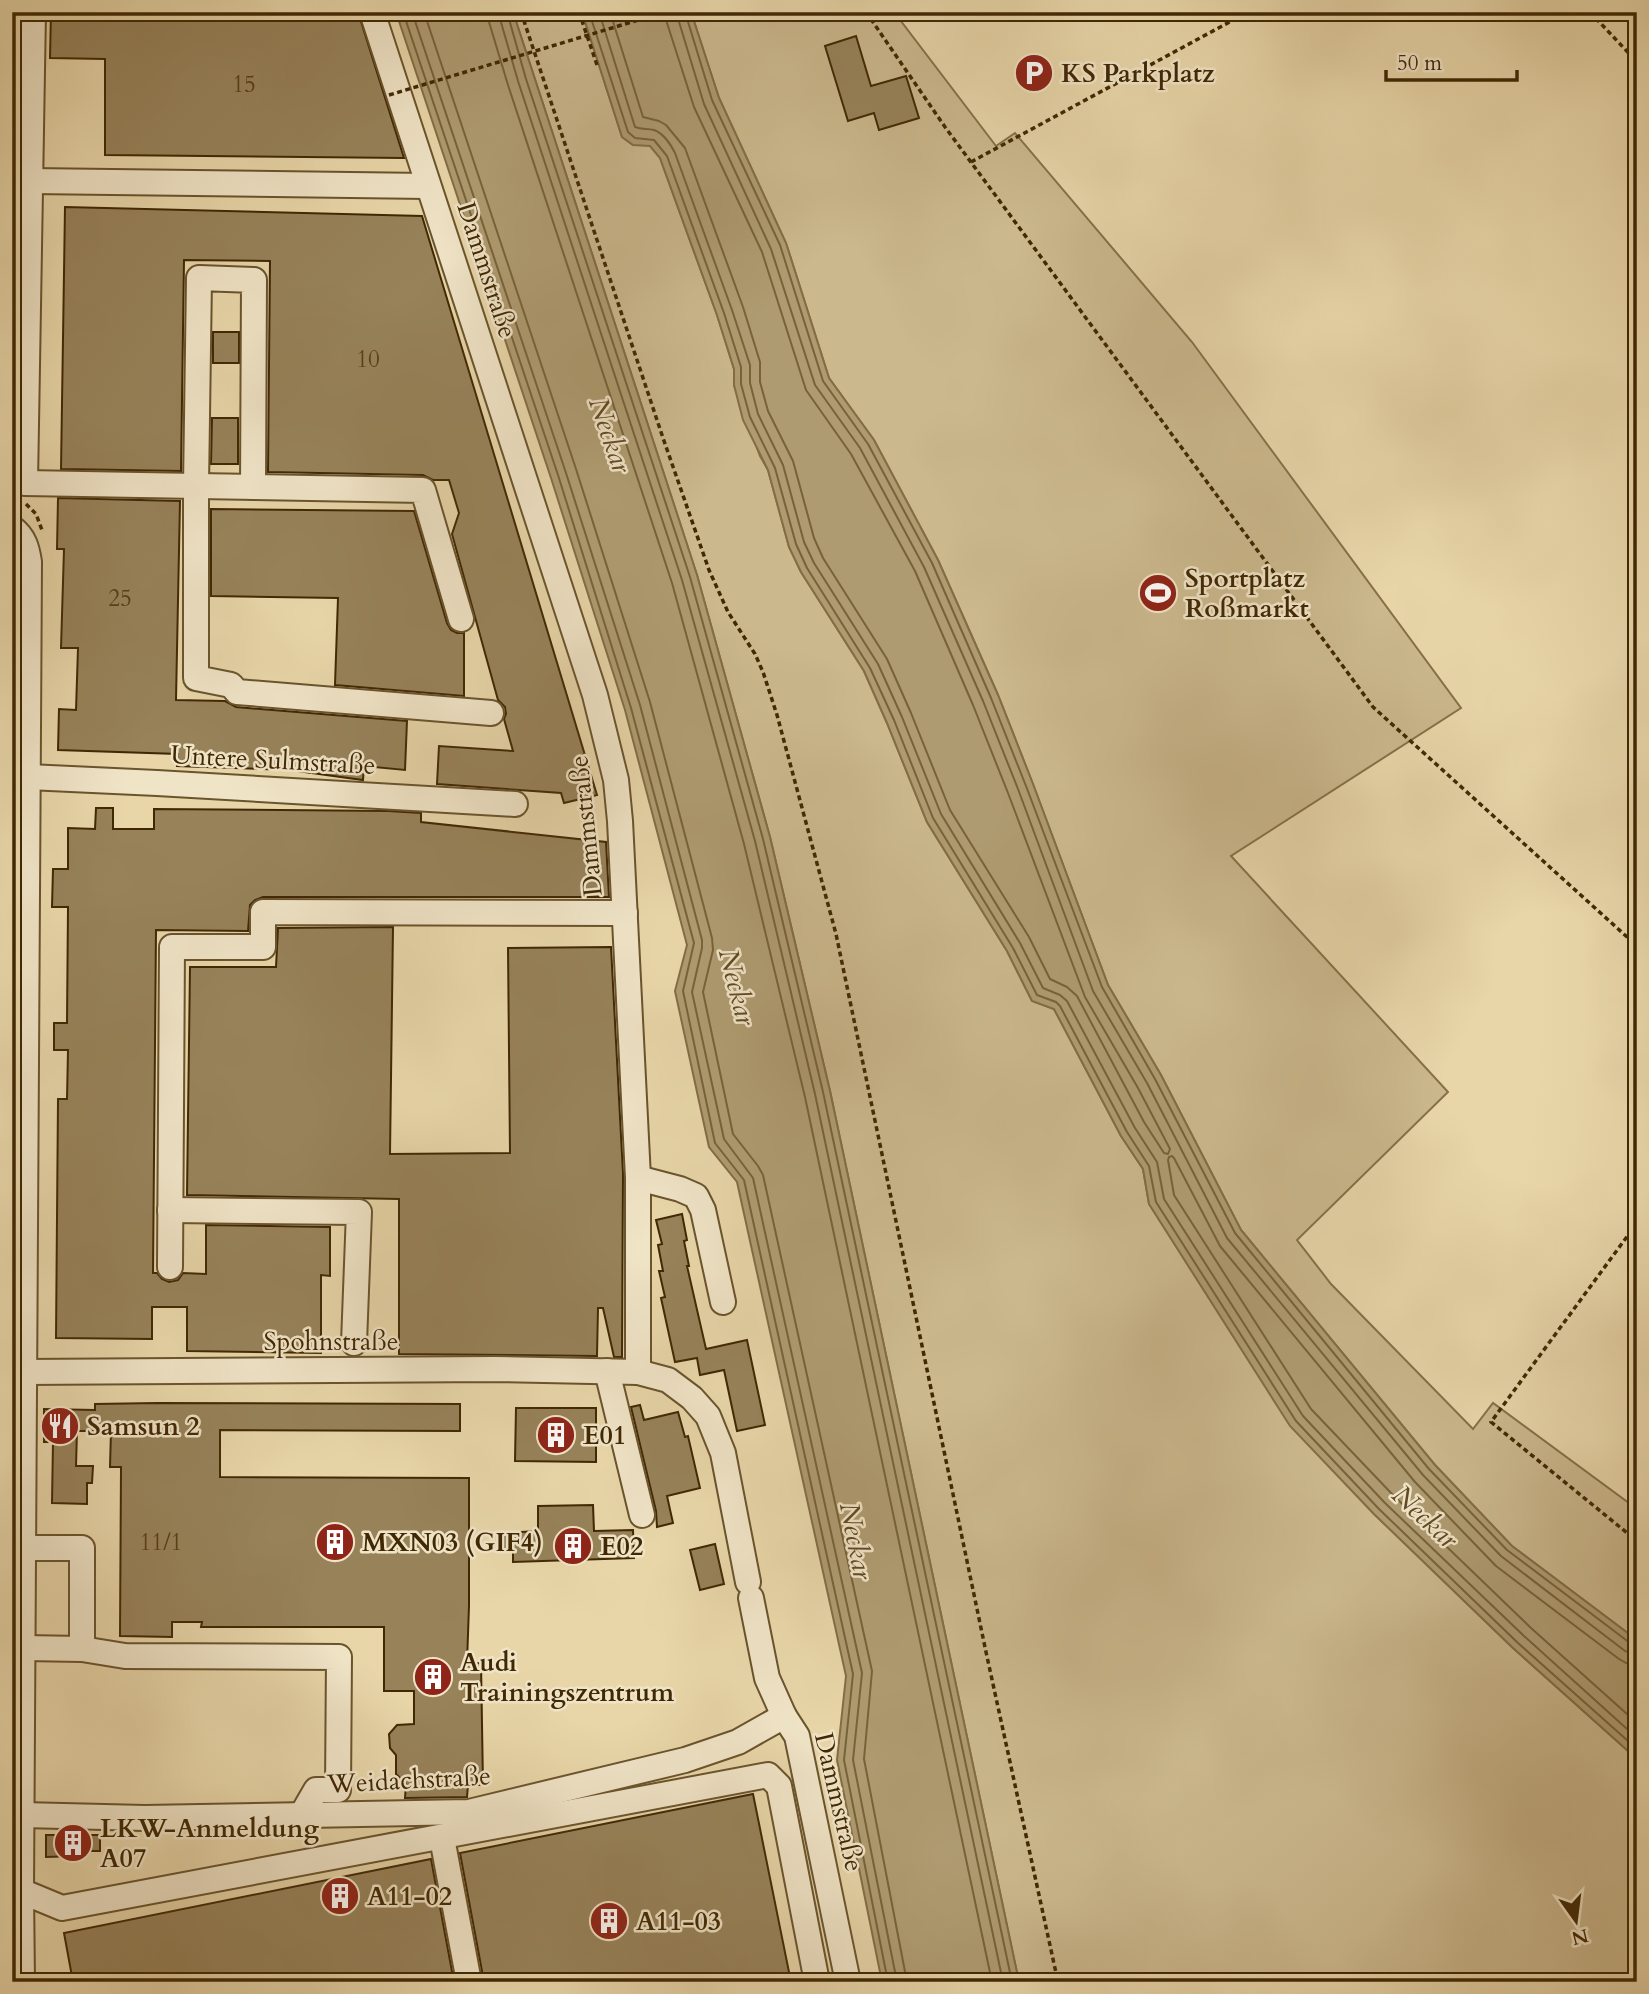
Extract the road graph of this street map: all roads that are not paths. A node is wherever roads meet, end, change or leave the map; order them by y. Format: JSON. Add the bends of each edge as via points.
{"nodes":[{"id":1,"x":33,"y":12,"type":"edge"},
{"id":2,"x":372,"y":12,"type":"edge"},
{"id":3,"x":23,"y":42,"type":"edge"},
{"id":4,"x":30,"y":181,"type":"junction"},
{"id":5,"x":428,"y":186,"type":"junction"},
{"id":6,"x":196,"y":486,"type":"junction"},
{"id":7,"x":253,"y":487,"type":"junction"},
{"id":8,"x":12,"y":528,"type":"edge"},
{"id":9,"x":461,"y":619,"type":"dead end"},
{"id":10,"x":491,"y":713,"type":"dead end"},
{"id":11,"x":28,"y":777,"type":"junction"},
{"id":12,"x":515,"y":804,"type":"dead end"},
{"id":13,"x":625,"y":912,"type":"junction"},
{"id":14,"x":19,"y":957,"type":"edge"},
{"id":15,"x":19,"y":1163,"type":"edge"},
{"id":16,"x":638,"y":1178,"type":"junction"},
{"id":17,"x":170,"y":1210,"type":"junction"},
{"id":18,"x":170,"y":1267,"type":"dead end"},
{"id":19,"x":723,"y":1301,"type":"dead end"},
{"id":20,"x":354,"y":1343,"type":"dead end"},
{"id":21,"x":607,"y":1371,"type":"junction"},
{"id":22,"x":24,"y":1372,"type":"junction"},
{"id":23,"x":638,"y":1372,"type":"junction"},
{"id":24,"x":642,"y":1515,"type":"dead end"},
{"id":25,"x":24,"y":1548,"type":"junction"},
{"id":26,"x":24,"y":1648,"type":"junction"},
{"id":27,"x":82,"y":1649,"type":"junction"},
{"id":28,"x":784,"y":1716,"type":"junction"},
{"id":29,"x":22,"y":1815,"type":"junction"},
{"id":30,"x":301,"y":1816,"type":"junction"},
{"id":31,"x":442,"y":1838,"type":"junction"},
{"id":32,"x":21,"y":1891,"type":"junction"},
{"id":33,"x":22,"y":1982,"type":"edge"},
{"id":34,"x":468,"y":1982,"type":"edge"},
{"id":35,"x":817,"y":1982,"type":"edge"},
{"id":36,"x":848,"y":1982,"type":"edge"}],
"edges":[{"from":1,"to":3,"type":"street"},
{"from":2,"to":5,"type":"street","name":"Dammstraße"},
{"from":3,"to":4,"type":"street"},
{"from":4,"to":5,"type":"street"},
{"from":4,"to":6,"type":"street","via":[[25,483]]},
{"from":5,"to":13,"type":"street","name":"Dammstraße","via":[[595,695],[616,780]]},
{"from":6,"to":7,"type":"street"},
{"from":6,"to":7,"type":"street","via":[[199,278],[254,279]]},
{"from":6,"to":10,"type":"street","via":[[196,678],[230,685],[237,692]]},
{"from":7,"to":9,"type":"street","via":[[423,491]]},
{"from":8,"to":11,"type":"street","via":[[26,546],[29,562]]},
{"from":11,"to":12,"type":"street","name":"Untere Sulmstraße"},
{"from":11,"to":14,"type":"street"},
{"from":13,"to":16,"type":"street","name":"Dammstraße"},
{"from":13,"to":17,"type":"street","via":[[263,912],[263,947],[172,947]]},
{"from":14,"to":15,"type":"street"},
{"from":15,"to":22,"type":"street"},
{"from":16,"to":19,"type":"street","via":[[696,1196]]},
{"from":16,"to":23,"type":"street","name":"Dammstraße"},
{"from":17,"to":18,"type":"street"},
{"from":17,"to":20,"type":"street","via":[[359,1212]]},
{"from":21,"to":22,"type":"street","name":"Spohnstraße"},
{"from":21,"to":23,"type":"street","name":"Spohnstraße"},
{"from":21,"to":24,"type":"street"},
{"from":22,"to":25,"type":"street"},
{"from":23,"to":28,"type":"street","name":"Dammstraße","via":[[668,1380],[708,1416],[723,1453],[767,1678]]},
{"from":25,"to":26,"type":"street"},
{"from":25,"to":27,"type":"street","via":[[82,1548]]},
{"from":26,"to":27,"type":"street"},
{"from":26,"to":29,"type":"street"},
{"from":27,"to":30,"type":"street","via":[[125,1656],[339,1657],[338,1790],[316,1790]]},
{"from":28,"to":30,"type":"street","name":"Weidachstraße","via":[[738,1742],[685,1760],[494,1808]]},
{"from":28,"to":36,"type":"street","name":"Dammstraße","via":[[797,1736]]},
{"from":29,"to":30,"type":"street","name":"Weidachstraße"},
{"from":29,"to":32,"type":"street"},
{"from":31,"to":32,"type":"street","via":[[62,1908]]},
{"from":31,"to":34,"type":"street"},
{"from":31,"to":35,"type":"street","via":[[768,1776],[779,1786]]},
{"from":32,"to":33,"type":"street"}]}
